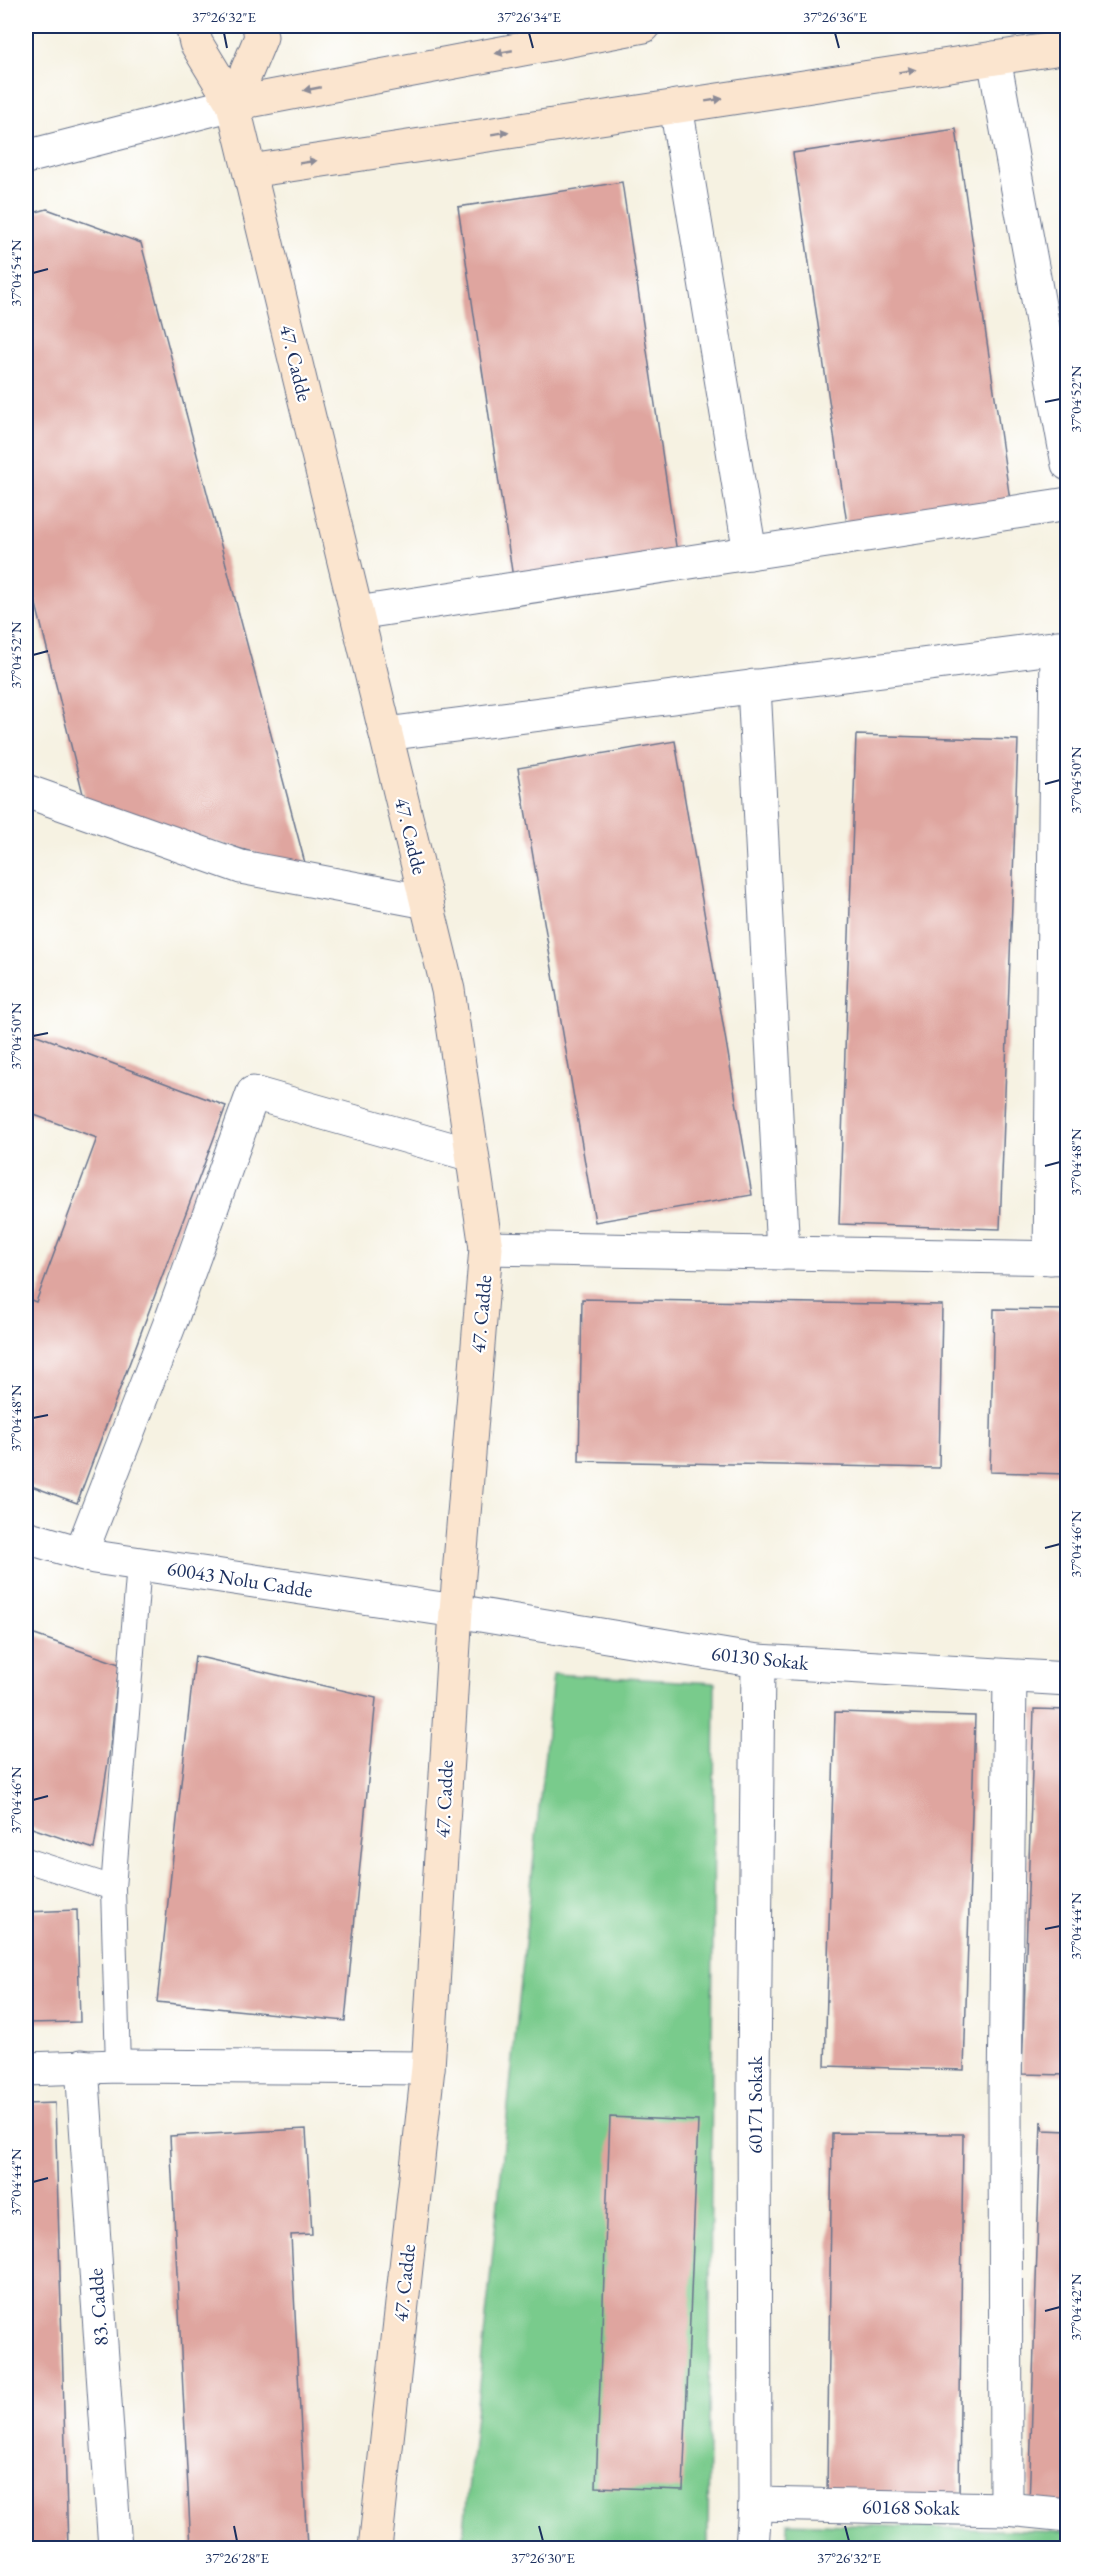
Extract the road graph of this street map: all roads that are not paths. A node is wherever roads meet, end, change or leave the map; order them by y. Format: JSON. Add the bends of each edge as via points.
{"nodes":[{"id":1,"x":192,"y":26,"type":"edge"},
{"id":2,"x":259,"y":26,"type":"edge"},
{"id":3,"x":644,"y":26,"type":"edge"},
{"id":4,"x":1068,"y":47,"type":"edge"},
{"id":5,"x":994,"y":58,"type":"junction"},
{"id":6,"x":233,"y":104,"type":"junction"},
{"id":7,"x":676,"y":106,"type":"junction"},
{"id":8,"x":26,"y":157,"type":"edge"},
{"id":9,"x":250,"y":171,"type":"junction"},
{"id":10,"x":1068,"y":464,"type":"edge"},
{"id":11,"x":1068,"y":504,"type":"edge"},
{"id":12,"x":750,"y":553,"type":"junction"},
{"id":13,"x":357,"y":613,"type":"junction"},
{"id":14,"x":1062,"y":646,"type":"edge"},
{"id":15,"x":754,"y":686,"type":"junction"},
{"id":16,"x":386,"y":734,"type":"junction"},
{"id":17,"x":26,"y":791,"type":"edge"},
{"id":18,"x":427,"y":902,"type":"junction"},
{"id":19,"x":472,"y":1155,"type":"junction"},
{"id":20,"x":486,"y":1248,"type":"junction"},
{"id":21,"x":783,"y":1253,"type":"junction"},
{"id":22,"x":1059,"y":1258,"type":"edge"},
{"id":23,"x":26,"y":1537,"type":"edge"},
{"id":24,"x":81,"y":1553,"type":"junction"},
{"id":25,"x":139,"y":1564,"type":"junction"},
{"id":26,"x":456,"y":1611,"type":"junction"},
{"id":27,"x":758,"y":1661,"type":"junction"},
{"id":28,"x":1010,"y":1677,"type":"junction"},
{"id":29,"x":1068,"y":1679,"type":"edge"},
{"id":30,"x":26,"y":1860,"type":"edge"},
{"id":31,"x":113,"y":1887,"type":"junction"},
{"id":32,"x":82,"y":2066,"type":"junction"},
{"id":33,"x":118,"y":2066,"type":"junction"},
{"id":34,"x":428,"y":2068,"type":"junction"},
{"id":35,"x":26,"y":2069,"type":"edge"},
{"id":36,"x":755,"y":2504,"type":"junction"},
{"id":37,"x":1006,"y":2509,"type":"junction"},
{"id":38,"x":1068,"y":2515,"type":"edge"},
{"id":39,"x":115,"y":2548,"type":"edge"},
{"id":40,"x":375,"y":2548,"type":"edge"},
{"id":41,"x":752,"y":2548,"type":"edge"}],
"edges":[{"from":1,"to":6,"type":"street","name":"47. Cadde","via":[[196,43]]},
{"from":2,"to":6,"type":"street","via":[[261,37]]},
{"from":3,"to":6,"type":"street","one_way":true},
{"from":4,"to":5,"type":"street"},
{"from":7,"to":5,"type":"street","one_way":true},
{"from":5,"to":10,"type":"street"},
{"from":6,"to":8,"type":"street"},
{"from":6,"to":9,"type":"street","name":"47. Cadde"},
{"from":9,"to":7,"type":"street","one_way":true},
{"from":7,"to":12,"type":"street"},
{"from":9,"to":13,"type":"street","name":"47. Cadde"},
{"from":11,"to":12,"type":"street"},
{"from":12,"to":13,"type":"street"},
{"from":13,"to":16,"type":"street","name":"47. Cadde"},
{"from":14,"to":15,"type":"street"},
{"from":14,"to":22,"type":"street"},
{"from":15,"to":16,"type":"street"},
{"from":15,"to":21,"type":"street"},
{"from":16,"to":18,"type":"street","name":"47. Cadde"},
{"from":17,"to":18,"type":"street","via":[[241,867]]},
{"from":18,"to":19,"type":"street","name":"47. Cadde","via":[[448,990]]},
{"from":19,"to":20,"type":"street","name":"47. Cadde"},
{"from":19,"to":24,"type":"street","via":[[253,1093]]},
{"from":20,"to":21,"type":"street"},
{"from":20,"to":26,"type":"street","name":"47. Cadde"},
{"from":21,"to":22,"type":"street"},
{"from":23,"to":24,"type":"street","name":"60043 Nolu Cadde"},
{"from":24,"to":25,"type":"street","name":"60043 Nolu Cadde"},
{"from":25,"to":26,"type":"street","name":"60043 Nolu Cadde"},
{"from":25,"to":31,"type":"lane"},
{"from":26,"to":27,"type":"street","name":"60130 Sokak"},
{"from":26,"to":34,"type":"street","name":"47. Cadde"},
{"from":27,"to":28,"type":"street","name":"60130 Sokak"},
{"from":27,"to":36,"type":"street","name":"60171 Sokak"},
{"from":28,"to":29,"type":"street","name":"60130 Sokak"},
{"from":28,"to":37,"type":"street"},
{"from":30,"to":31,"type":"lane"},
{"from":31,"to":33,"type":"lane"},
{"from":32,"to":33,"type":"street"},
{"from":32,"to":35,"type":"street"},
{"from":32,"to":39,"type":"street","name":"83. Cadde"},
{"from":33,"to":34,"type":"street"},
{"from":34,"to":40,"type":"street","name":"47. Cadde"},
{"from":36,"to":37,"type":"street","name":"60168 Sokak"},
{"from":36,"to":41,"type":"street","name":"60171 Sokak"},
{"from":37,"to":38,"type":"street","name":"60168 Sokak"}]}
